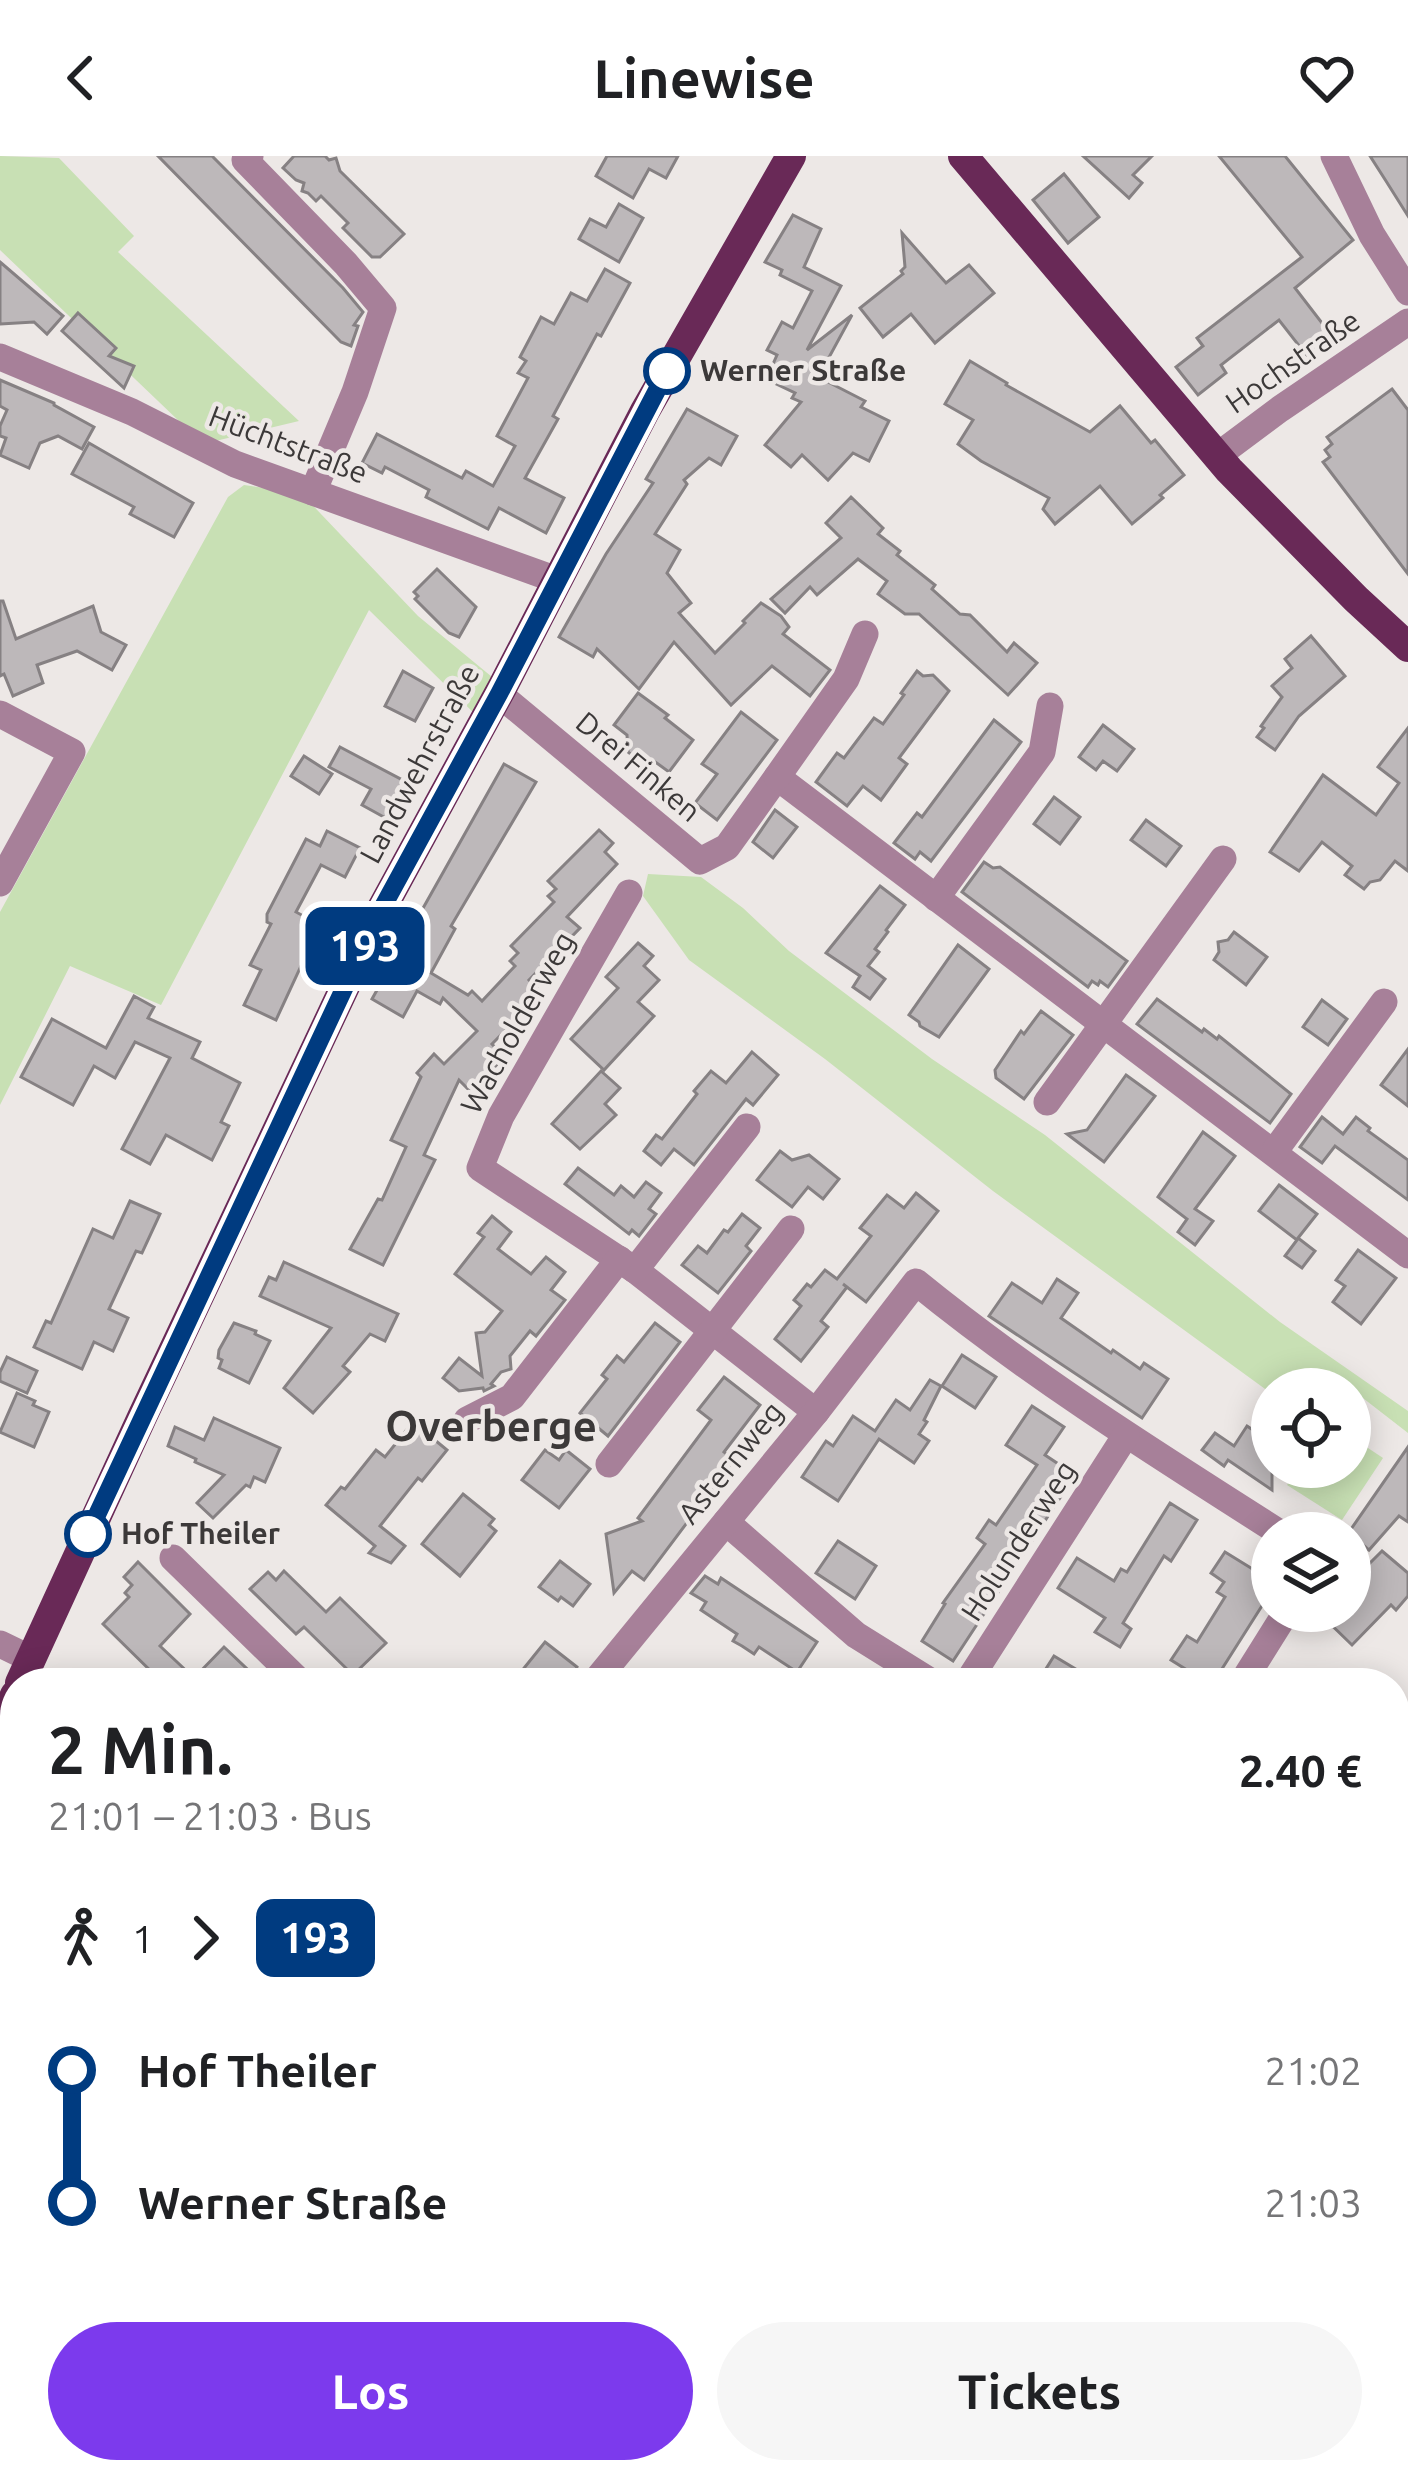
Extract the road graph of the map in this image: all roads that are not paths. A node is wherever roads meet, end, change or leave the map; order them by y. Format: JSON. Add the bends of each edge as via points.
{"nodes":[{"id":1,"x":791,"y":156,"type":"edge"},
{"id":2,"x":963,"y":156,"type":"edge"},
{"id":3,"x":1334,"y":156,"type":"edge"},
{"id":4,"x":245,"y":158,"type":"edge"},
{"id":5,"x":1408,"y":292,"type":"edge"},
{"id":6,"x":1408,"y":322,"type":"edge"},
{"id":7,"x":0,"y":357,"type":"edge"},
{"id":8,"x":1217,"y":456,"type":"junction"},
{"id":9,"x":314,"y":492,"type":"junction"},
{"id":10,"x":557,"y":580,"type":"junction"},
{"id":11,"x":865,"y":634,"type":"dead end"},
{"id":12,"x":1408,"y":646,"type":"edge"},
{"id":13,"x":499,"y":694,"type":"junction"},
{"id":14,"x":1050,"y":706,"type":"dead end"},
{"id":15,"x":0,"y":714,"type":"edge"},
{"id":16,"x":776,"y":777,"type":"junction"},
{"id":17,"x":1223,"y":860,"type":"dead end"},
{"id":18,"x":0,"y":883,"type":"edge"},
{"id":19,"x":628,"y":893,"type":"dead end"},
{"id":20,"x":936,"y":898,"type":"junction"},
{"id":21,"x":1384,"y":1003,"type":"dead end"},
{"id":22,"x":1103,"y":1025,"type":"junction"},
{"id":23,"x":1047,"y":1102,"type":"dead end"},
{"id":24,"x":747,"y":1127,"type":"dead end"},
{"id":25,"x":1274,"y":1152,"type":"junction"},
{"id":26,"x":791,"y":1228,"type":"dead end"},
{"id":27,"x":1408,"y":1256,"type":"edge"},
{"id":28,"x":627,"y":1264,"type":"junction"},
{"id":29,"x":711,"y":1329,"type":"junction"},
{"id":30,"x":816,"y":1412,"type":"junction"},
{"id":31,"x":467,"y":1420,"type":"dead end"},
{"id":32,"x":1126,"y":1435,"type":"junction"},
{"id":33,"x":609,"y":1464,"type":"dead end"},
{"id":34,"x":1251,"y":1515,"type":"edge"},
{"id":35,"x":726,"y":1522,"type":"junction"},
{"id":36,"x":173,"y":1558,"type":"dead end"},
{"id":37,"x":1275,"y":1632,"type":"edge"},
{"id":38,"x":0,"y":1644,"type":"edge"},
{"id":39,"x":23,"y":1668,"type":"edge"},
{"id":40,"x":27,"y":1668,"type":"edge"},
{"id":41,"x":286,"y":1668,"type":"edge"},
{"id":42,"x":606,"y":1668,"type":"edge"},
{"id":43,"x":909,"y":1668,"type":"edge"},
{"id":44,"x":977,"y":1668,"type":"edge"},
{"id":45,"x":1252,"y":1668,"type":"edge"}],
"edges":[{"from":1,"to":10,"type":"main road","name":"Landwehrstraße"},
{"from":2,"to":8,"type":"main road"},
{"from":3,"to":5,"type":"street"},
{"from":4,"to":9,"type":"street","via":[[383,308]]},
{"from":6,"to":8,"type":"street","name":"Hochstraße"},
{"from":7,"to":9,"type":"street","name":"Hüchtstraße"},
{"from":8,"to":12,"type":"main road"},
{"from":9,"to":10,"type":"street","name":"Hüchtstraße"},
{"from":10,"to":13,"type":"main road","name":"Landwehrstraße"},
{"from":11,"to":16,"type":"street","name":"Drei Finken","via":[[846,679]]},
{"from":13,"to":16,"type":"street","name":"Drei Finken","via":[[700,861],[727,847]]},
{"from":13,"to":40,"type":"main road","name":"Landwehrstraße","via":[[380,912]]},
{"from":14,"to":20,"type":"street","via":[[1042,752]]},
{"from":15,"to":18,"type":"street","via":[[72,752]]},
{"from":16,"to":20,"type":"street"},
{"from":17,"to":22,"type":"street"},
{"from":19,"to":28,"type":"street","name":"Wacholderweg","via":[[501,1116],[480,1168]]},
{"from":20,"to":22,"type":"street"},
{"from":21,"to":25,"type":"street"},
{"from":22,"to":23,"type":"street"},
{"from":22,"to":25,"type":"street"},
{"from":24,"to":28,"type":"street"},
{"from":25,"to":27,"type":"street"},
{"from":26,"to":29,"type":"street"},
{"from":28,"to":29,"type":"street","name":"Wacholderweg"},
{"from":28,"to":31,"type":"street","via":[[512,1397]]},
{"from":29,"to":30,"type":"street","name":"Wacholderweg"},
{"from":29,"to":33,"type":"street"},
{"from":30,"to":32,"type":"street","name":"Asternweg","via":[[916,1282]]},
{"from":30,"to":35,"type":"street","name":"Asternweg"},
{"from":32,"to":34,"type":"street"},
{"from":32,"to":44,"type":"street","name":"Holunderweg"},
{"from":35,"to":42,"type":"street","name":"Asternweg"},
{"from":35,"to":43,"type":"street","via":[[856,1635]]},
{"from":36,"to":41,"type":"street"},
{"from":37,"to":45,"type":"street"},
{"from":38,"to":39,"type":"street"}]}
